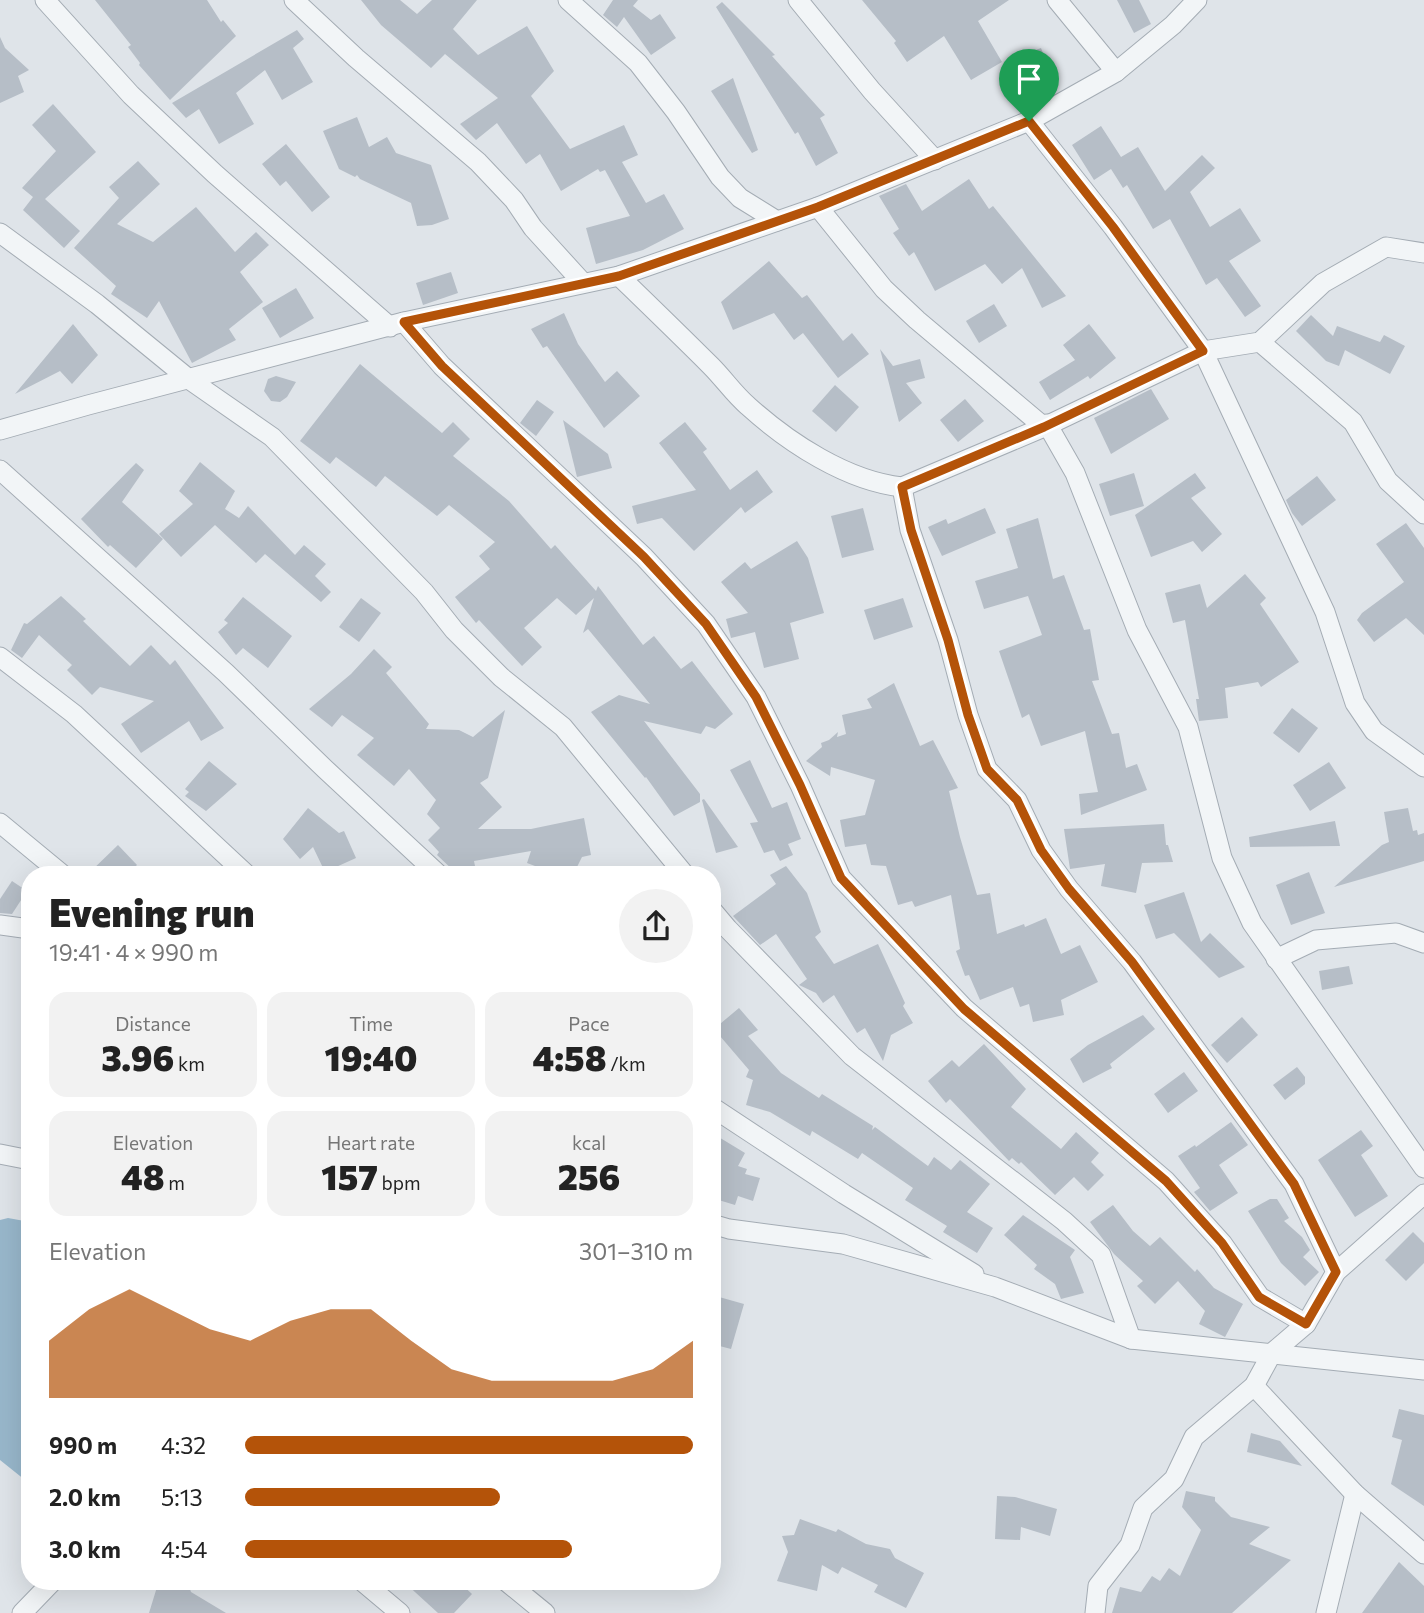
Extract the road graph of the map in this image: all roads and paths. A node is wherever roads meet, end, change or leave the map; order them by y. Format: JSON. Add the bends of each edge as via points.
{"nodes":[{"id":1,"x":45,"y":0,"type":"edge"},
{"id":2,"x":294,"y":0,"type":"edge"},
{"id":3,"x":568,"y":0,"type":"edge"},
{"id":4,"x":798,"y":0,"type":"edge"},
{"id":5,"x":1057,"y":0,"type":"edge"},
{"id":6,"x":1197,"y":0,"type":"edge"},
{"id":7,"x":1116,"y":72,"type":"junction"},
{"id":8,"x":1029,"y":121,"type":"junction"},
{"id":9,"x":935,"y":160,"type":"junction"},
{"id":10,"x":818,"y":207,"type":"junction"},
{"id":11,"x":777,"y":221,"type":"junction"},
{"id":12,"x":0,"y":233,"type":"edge"},
{"id":13,"x":1424,"y":253,"type":"edge"},
{"id":14,"x":619,"y":276,"type":"junction"},
{"id":15,"x":583,"y":283,"type":"junction"},
{"id":16,"x":397,"y":325,"type":"junction"},
{"id":17,"x":1260,"y":342,"type":"junction"},
{"id":18,"x":1203,"y":351,"type":"junction"},
{"id":19,"x":190,"y":380,"type":"junction"},
{"id":20,"x":1045,"y":425,"type":"junction"},
{"id":21,"x":0,"y":430,"type":"edge"},
{"id":22,"x":0,"y":470,"type":"edge"},
{"id":23,"x":902,"y":487,"type":"junction"},
{"id":24,"x":1424,"y":514,"type":"edge"},
{"id":25,"x":0,"y":657,"type":"edge"},
{"id":26,"x":1424,"y":767,"type":"edge"},
{"id":27,"x":0,"y":823,"type":"edge"},
{"id":28,"x":52,"y":866,"type":"edge"},
{"id":29,"x":237,"y":866,"type":"edge"},
{"id":30,"x":429,"y":866,"type":"edge"},
{"id":31,"x":678,"y":866,"type":"edge"},
{"id":32,"x":721,"y":920,"type":"edge"},
{"id":33,"x":0,"y":925,"type":"edge"},
{"id":34,"x":21,"y":928,"type":"edge"},
{"id":35,"x":1424,"y":943,"type":"edge"},
{"id":36,"x":1276,"y":959,"type":"junction"},
{"id":37,"x":721,"y":1113,"type":"edge"},
{"id":38,"x":0,"y":1154,"type":"edge"},
{"id":39,"x":21,"y":1158,"type":"edge"},
{"id":40,"x":1424,"y":1168,"type":"edge"},
{"id":41,"x":1424,"y":1194,"type":"edge"},
{"id":42,"x":721,"y":1227,"type":"edge"},
{"id":43,"x":1336,"y":1272,"type":"junction"},
{"id":44,"x":995,"y":1287,"type":"junction"},
{"id":45,"x":1306,"y":1324,"type":"junction"},
{"id":46,"x":1131,"y":1339,"type":"junction"},
{"id":47,"x":1272,"y":1353,"type":"junction"},
{"id":48,"x":1424,"y":1370,"type":"edge"},
{"id":49,"x":1254,"y":1386,"type":"junction"},
{"id":50,"x":1355,"y":1494,"type":"junction"},
{"id":51,"x":1424,"y":1554,"type":"edge"},
{"id":52,"x":44,"y":1590,"type":"edge"},
{"id":53,"x":373,"y":1590,"type":"edge"},
{"id":54,"x":517,"y":1590,"type":"edge"},
{"id":55,"x":22,"y":1613,"type":"edge"},
{"id":56,"x":400,"y":1613,"type":"edge"},
{"id":57,"x":545,"y":1613,"type":"edge"},
{"id":58,"x":1095,"y":1613,"type":"edge"},
{"id":59,"x":1326,"y":1613,"type":"edge"}],
"edges":[{"from":1,"to":16,"type":"street","via":[[131,95],[215,174]]},
{"from":2,"to":15,"type":"street","via":[[478,162]]},
{"from":3,"to":11,"type":"street","via":[[638,63],[720,177],[740,198]]},
{"from":4,"to":9,"type":"street"},
{"from":5,"to":7,"type":"street"},
{"from":6,"to":7,"type":"street"},
{"from":7,"to":8,"type":"street"},
{"from":8,"to":9,"type":"street"},
{"from":8,"to":18,"type":"street"},
{"from":9,"to":10,"type":"street"},
{"from":10,"to":11,"type":"street"},
{"from":10,"to":20,"type":"street","via":[[884,289]]},
{"from":11,"to":14,"type":"street"},
{"from":12,"to":19,"type":"street"},
{"from":13,"to":17,"type":"street","via":[[1386,247],[1324,284]]},
{"from":14,"to":15,"type":"street"},
{"from":14,"to":23,"type":"street","via":[[748,406],[797,444],[844,471],[879,485]]},
{"from":15,"to":16,"type":"street"},
{"from":16,"to":19,"type":"street"},
{"from":16,"to":45,"type":"street","via":[[644,557],[706,624],[756,697],[841,878],[964,1009],[1166,1181],[1222,1243],[1259,1297]]},
{"from":17,"to":18,"type":"street"},
{"from":17,"to":24,"type":"street","via":[[1353,422],[1388,481]]},
{"from":18,"to":20,"type":"street"},
{"from":18,"to":26,"type":"street","via":[[1325,612],[1355,703],[1374,731]]},
{"from":19,"to":21,"type":"street"},
{"from":19,"to":31,"type":"street","via":[[272,437],[425,592],[454,630],[501,677],[563,727]]},
{"from":20,"to":23,"type":"street"},
{"from":20,"to":36,"type":"street","via":[[1075,473],[1137,630],[1188,727],[1223,858],[1252,923]]},
{"from":22,"to":30,"type":"street","via":[[226,673]]},
{"from":23,"to":43,"type":"street","via":[[911,530],[987,769],[1017,800],[1041,850],[1069,889],[1132,962],[1294,1184]]},
{"from":25,"to":29,"type":"street","via":[[74,714]]},
{"from":27,"to":28,"type":"street"},
{"from":32,"to":46,"type":"street","via":[[852,1056],[1101,1255]]},
{"from":33,"to":34,"type":"street"},
{"from":35,"to":36,"type":"street","via":[[1396,933],[1315,940]]},
{"from":36,"to":40,"type":"street"},
{"from":37,"to":44,"type":"street"},
{"from":38,"to":39,"type":"street"},
{"from":41,"to":43,"type":"street"},
{"from":42,"to":44,"type":"street","via":[[843,1244]]},
{"from":43,"to":45,"type":"street"},
{"from":44,"to":46,"type":"street"},
{"from":45,"to":47,"type":"street"},
{"from":46,"to":47,"type":"street"},
{"from":47,"to":48,"type":"street"},
{"from":47,"to":49,"type":"street"},
{"from":49,"to":50,"type":"street"},
{"from":49,"to":58,"type":"street","via":[[1194,1437],[1174,1479],[1143,1508],[1130,1545],[1098,1586]]},
{"from":50,"to":51,"type":"street"},
{"from":50,"to":59,"type":"street"},
{"from":52,"to":55,"type":"street"},
{"from":53,"to":56,"type":"street"},
{"from":54,"to":57,"type":"street"}]}
